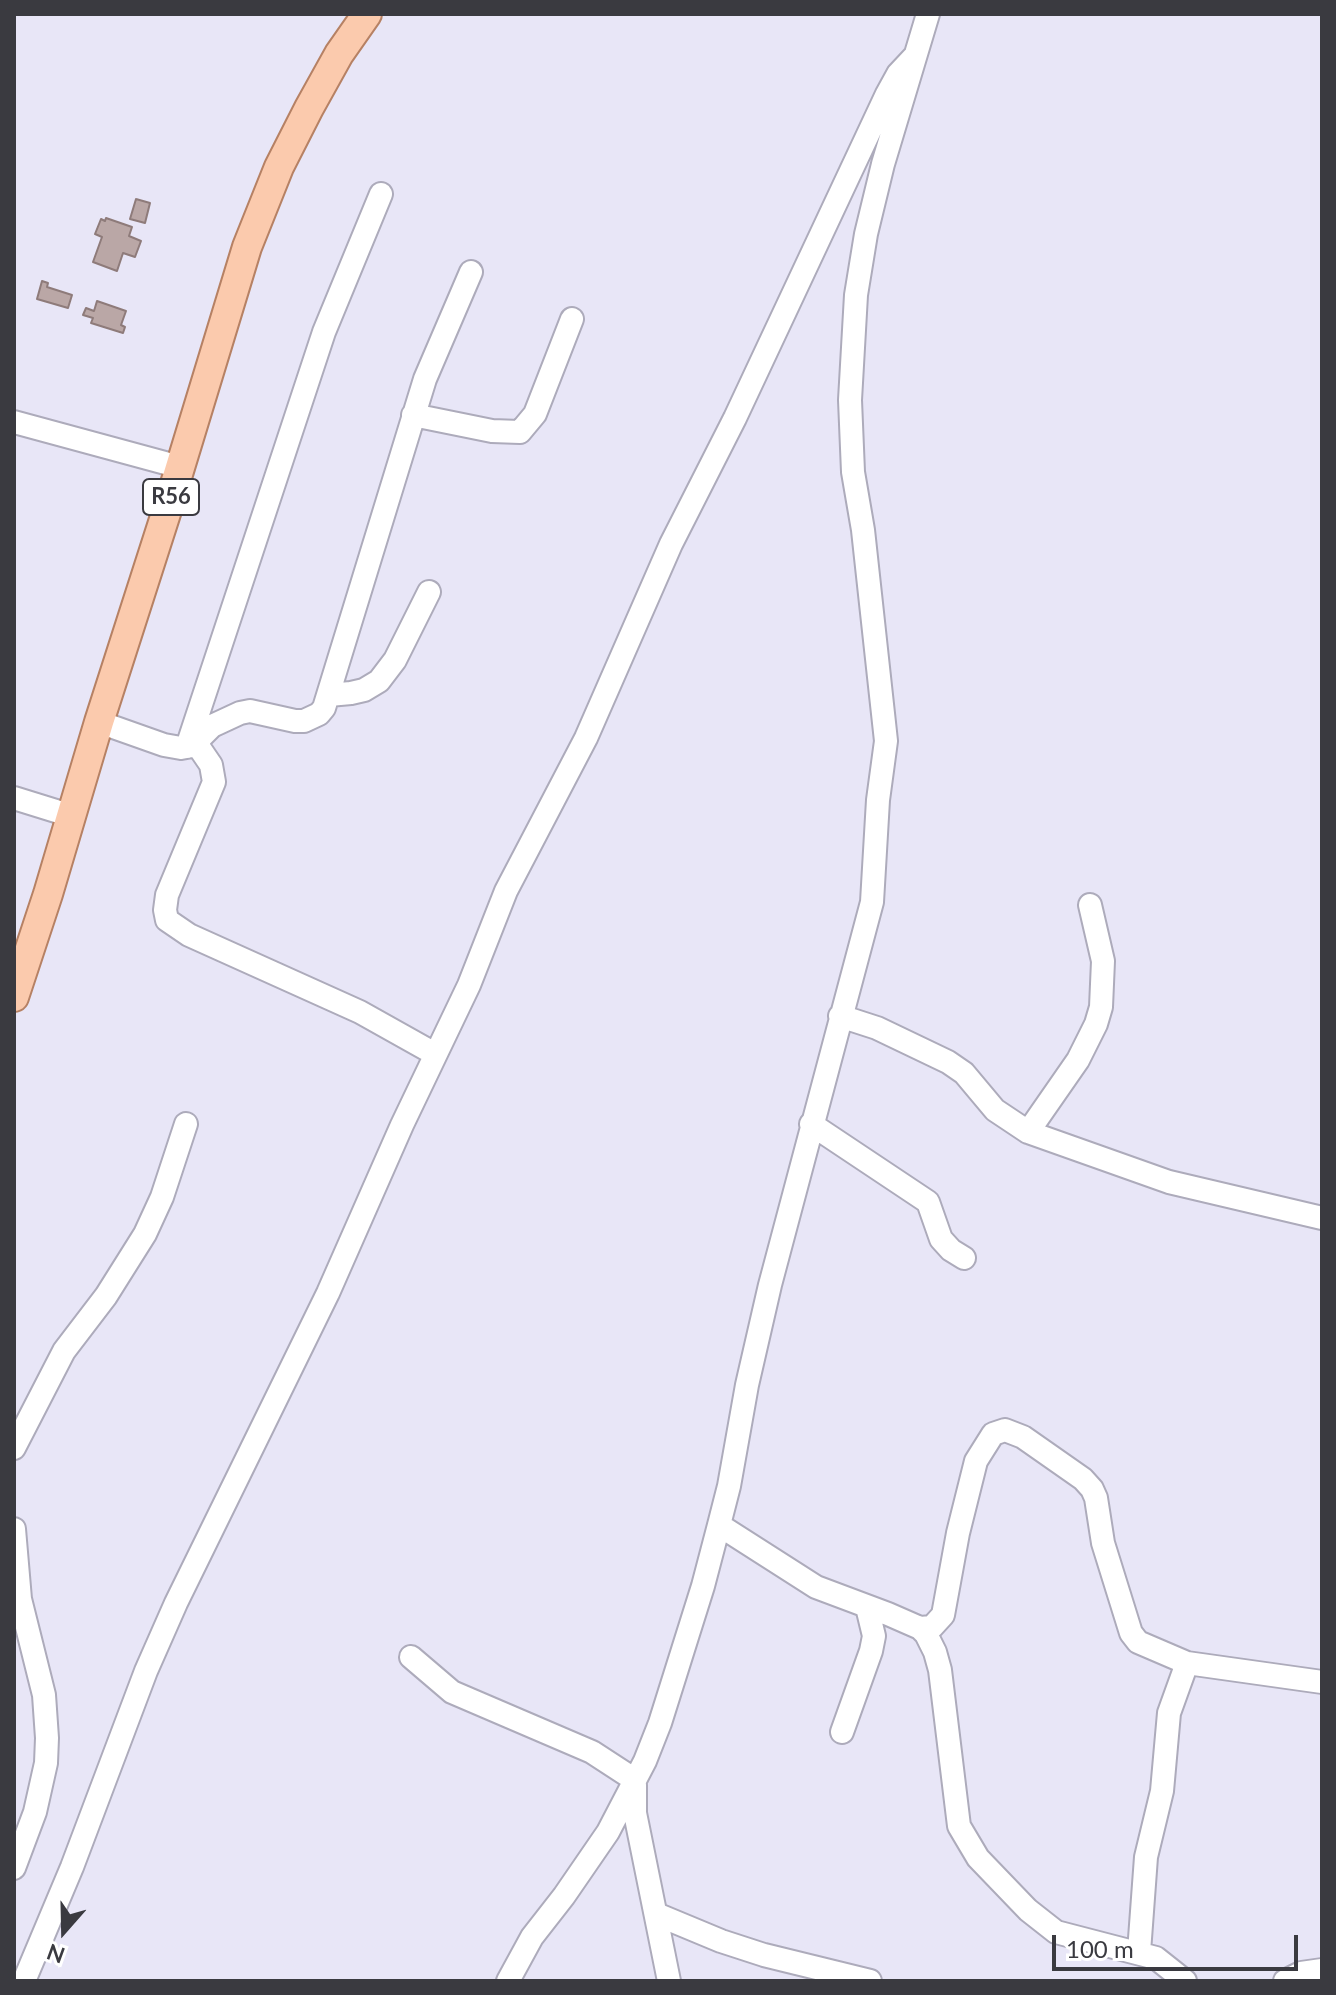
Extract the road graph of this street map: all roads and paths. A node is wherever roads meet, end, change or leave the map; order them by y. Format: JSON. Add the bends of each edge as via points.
{"nodes":[{"id":1,"x":367,"y":14,"type":"edge"},
{"id":2,"x":928,"y":14,"type":"edge"},
{"id":3,"x":913,"y":58,"type":"junction"},
{"id":4,"x":381,"y":194,"type":"dead end"},
{"id":5,"x":471,"y":272,"type":"dead end"},
{"id":6,"x":572,"y":319,"type":"dead end"},
{"id":7,"x":413,"y":415,"type":"junction"},
{"id":8,"x":14,"y":422,"type":"edge"},
{"id":9,"x":180,"y":467,"type":"junction"},
{"id":10,"x":429,"y":592,"type":"dead end"},
{"id":11,"x":329,"y":695,"type":"junction"},
{"id":12,"x":99,"y":722,"type":"junction"},
{"id":13,"x":192,"y":746,"type":"junction"},
{"id":14,"x":14,"y":798,"type":"edge"},
{"id":15,"x":72,"y":816,"type":"junction"},
{"id":16,"x":1090,"y":905,"type":"dead end"},
{"id":17,"x":15,"y":990,"type":"edge"},
{"id":18,"x":840,"y":1016,"type":"junction"},
{"id":19,"x":435,"y":1054,"type":"junction"},
{"id":20,"x":186,"y":1124,"type":"dead end"},
{"id":21,"x":811,"y":1124,"type":"junction"},
{"id":22,"x":1028,"y":1132,"type":"junction"},
{"id":23,"x":1322,"y":1218,"type":"edge"},
{"id":24,"x":964,"y":1258,"type":"dead end"},
{"id":25,"x":14,"y":1448,"type":"edge"},
{"id":26,"x":719,"y":1525,"type":"junction"},
{"id":27,"x":14,"y":1529,"type":"edge"},
{"id":28,"x":867,"y":1607,"type":"junction"},
{"id":29,"x":920,"y":1628,"type":"junction"},
{"id":30,"x":411,"y":1657,"type":"dead end"},
{"id":31,"x":1187,"y":1663,"type":"junction"},
{"id":32,"x":1322,"y":1682,"type":"edge"},
{"id":33,"x":842,"y":1732,"type":"dead end"},
{"id":34,"x":635,"y":1780,"type":"junction"},
{"id":35,"x":14,"y":1868,"type":"edge"},
{"id":36,"x":656,"y":1914,"type":"junction"},
{"id":37,"x":1139,"y":1952,"type":"junction"},
{"id":38,"x":1322,"y":1970,"type":"edge"},
{"id":39,"x":24,"y":1981,"type":"edge"},
{"id":40,"x":508,"y":1981,"type":"edge"},
{"id":41,"x":669,"y":1981,"type":"edge"},
{"id":42,"x":870,"y":1981,"type":"edge"},
{"id":43,"x":1185,"y":1981,"type":"edge"},
{"id":44,"x":1285,"y":1981,"type":"edge"}],
"edges":[{"from":1,"to":9,"type":"main road","number":"R56","via":[[339,54],[279,167],[247,247]]},
{"from":2,"to":3,"type":"street"},
{"from":3,"to":18,"type":"street","via":[[866,234],[856,295],[850,400],[853,472],[886,741],[872,902]]},
{"from":3,"to":19,"type":"street","via":[[898,74],[850,171],[671,544],[586,738],[506,891]]},
{"from":4,"to":13,"type":"street","via":[[324,332]]},
{"from":5,"to":7,"type":"street"},
{"from":6,"to":7,"type":"street","via":[[535,414],[520,432]]},
{"from":7,"to":11,"type":"street"},
{"from":8,"to":9,"type":"street"},
{"from":9,"to":12,"type":"main road","number":"R56"},
{"from":10,"to":11,"type":"street","via":[[379,681],[364,690]]},
{"from":11,"to":13,"type":"street","via":[[312,718],[295,721],[240,713],[212,726]]},
{"from":12,"to":13,"type":"street","via":[[164,745]]},
{"from":12,"to":15,"type":"main road","number":"R56"},
{"from":13,"to":19,"type":"street","via":[[211,765],[214,782],[167,895],[167,920],[189,935],[360,1012]]},
{"from":14,"to":15,"type":"street"},
{"from":15,"to":17,"type":"main road","number":"R56"},
{"from":16,"to":22,"type":"street","via":[[1103,961],[1101,1007],[1078,1060]]},
{"from":18,"to":21,"type":"street"},
{"from":18,"to":22,"type":"street","via":[[948,1062],[995,1110]]},
{"from":19,"to":39,"type":"street","via":[[328,1293],[164,1630]]},
{"from":20,"to":25,"type":"street","via":[[145,1234],[64,1351]]},
{"from":21,"to":24,"type":"street","via":[[928,1202],[941,1239]]},
{"from":21,"to":26,"type":"street","via":[[747,1385]]},
{"from":22,"to":23,"type":"street","via":[[1169,1182]]},
{"from":26,"to":28,"type":"street","via":[[816,1587]]},
{"from":26,"to":34,"type":"street","via":[[660,1723]]},
{"from":27,"to":35,"type":"street","via":[[20,1599],[44,1695],[47,1738],[35,1812]]},
{"from":28,"to":29,"type":"street"},
{"from":28,"to":33,"type":"street","via":[[874,1636]]},
{"from":29,"to":31,"type":"street","via":[[932,1627],[943,1615],[976,1461],[993,1434],[1005,1430],[1023,1437],[1092,1489],[1131,1633],[1147,1648]]},
{"from":29,"to":37,"type":"street","via":[[940,1670],[959,1826],[978,1858],[1056,1932]]},
{"from":30,"to":34,"type":"street","via":[[452,1692],[592,1752]]},
{"from":31,"to":32,"type":"street"},
{"from":31,"to":37,"type":"street","via":[[1169,1713],[1162,1791],[1146,1857]]},
{"from":34,"to":36,"type":"street","via":[[635,1813]]},
{"from":34,"to":40,"type":"street","via":[[608,1832],[532,1937]]},
{"from":36,"to":41,"type":"street"},
{"from":36,"to":42,"type":"street","via":[[764,1955]]},
{"from":37,"to":43,"type":"street"},
{"from":38,"to":44,"type":"street"}]}
